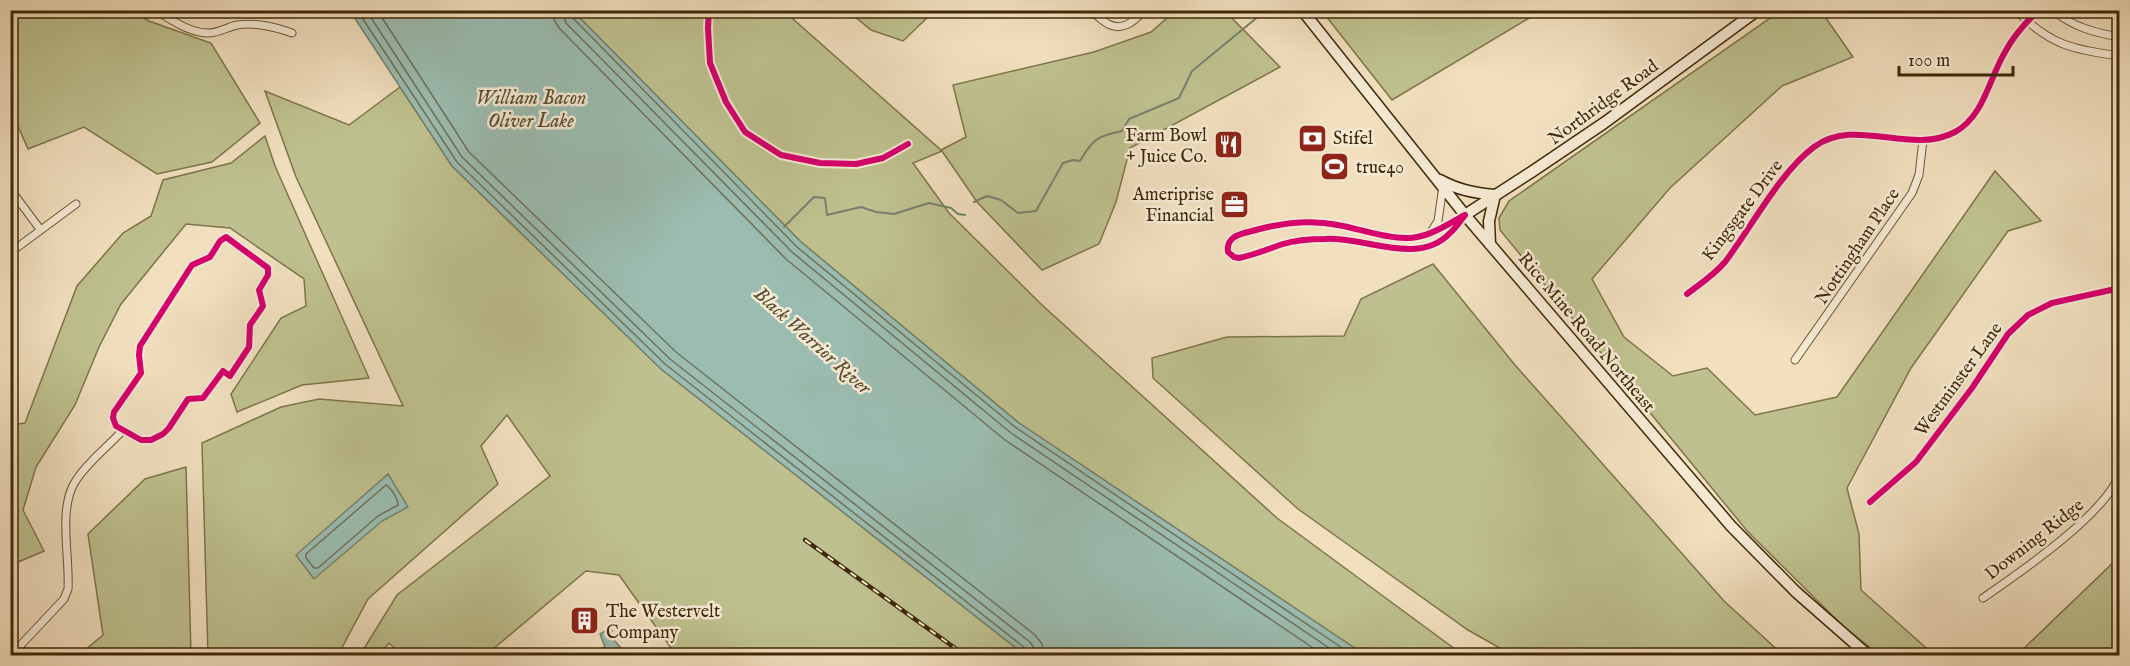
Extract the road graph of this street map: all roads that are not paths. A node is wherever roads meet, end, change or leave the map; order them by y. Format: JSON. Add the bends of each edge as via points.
{"nodes":[{"id":1,"x":155,"y":10,"type":"edge"},
{"id":2,"x":1072,"y":10,"type":"edge"},
{"id":3,"x":1145,"y":10,"type":"edge"},
{"id":4,"x":1302,"y":10,"type":"edge"},
{"id":5,"x":1758,"y":10,"type":"edge"},
{"id":6,"x":2016,"y":10,"type":"edge"},
{"id":7,"x":2039,"y":10,"type":"edge"},
{"id":8,"x":2053,"y":10,"type":"edge"},
{"id":9,"x":2027,"y":22,"type":"junction"},
{"id":10,"x":292,"y":33,"type":"dead end"},
{"id":11,"x":2120,"y":37,"type":"edge"},
{"id":12,"x":2120,"y":56,"type":"edge"},
{"id":13,"x":1923,"y":140,"type":"junction"},
{"id":14,"x":1439,"y":182,"type":"junction"},
{"id":15,"x":10,"y":189,"type":"edge"},
{"id":16,"x":1495,"y":195,"type":"junction"},
{"id":17,"x":76,"y":204,"type":"dead end"},
{"id":18,"x":1465,"y":215,"type":"junction"},
{"id":19,"x":40,"y":229,"type":"junction"},
{"id":20,"x":1430,"y":233,"type":"junction"},
{"id":21,"x":1490,"y":244,"type":"junction"},
{"id":22,"x":11,"y":252,"type":"edge"},
{"id":23,"x":2120,"y":288,"type":"edge"},
{"id":24,"x":1687,"y":294,"type":"dead end"},
{"id":25,"x":1795,"y":360,"type":"dead end"},
{"id":26,"x":123,"y":430,"type":"junction"},
{"id":27,"x":2120,"y":472,"type":"edge"},
{"id":28,"x":1870,"y":502,"type":"dead end"},
{"id":29,"x":1983,"y":598,"type":"dead end"},
{"id":30,"x":16,"y":651,"type":"edge"},
{"id":31,"x":1869,"y":656,"type":"edge"}],
"edges":[{"from":1,"to":10,"type":"street","via":[[200,32],[246,25]]},
{"from":2,"to":3,"type":"street","via":[[1120,27],[1134,22]]},
{"from":4,"to":14,"type":"main road","name":"Rice Mine Road Northeast"},
{"from":5,"to":16,"type":"main road","name":"Northridge Road","via":[[1609,119]]},
{"from":6,"to":9,"type":"street"},
{"from":7,"to":9,"type":"street","name":"Kingsgate Drive"},
{"from":8,"to":11,"type":"street","via":[[2076,25]]},
{"from":9,"to":12,"type":"street","via":[[2064,46]]},
{"from":9,"to":13,"type":"street","name":"Kingsgate Drive","via":[[2005,52],[1977,111],[1957,130],[1941,138]]},
{"from":13,"to":24,"type":"street","name":"Kingsgate Drive","via":[[1849,134],[1815,147],[1794,165],[1724,262]]},
{"from":13,"to":25,"type":"street","name":"Nottingham Place","via":[[1919,175],[1912,193]]},
{"from":14,"to":16,"type":"main road"},
{"from":14,"to":18,"type":"main road","name":"Rice Mine Road Northeast"},
{"from":14,"to":20,"type":"street","via":[[1438,221]]},
{"from":15,"to":19,"type":"street"},
{"from":16,"to":18,"type":"main road","name":"Northridge Road"},
{"from":16,"to":21,"type":"main road","via":[[1489,220]]},
{"from":17,"to":19,"type":"street"},
{"from":18,"to":20,"type":"street"},
{"from":18,"to":20,"type":"street","via":[[1450,235],[1436,243],[1405,249],[1327,238],[1283,244],[1239,258],[1228,252],[1227,246],[1238,234],[1307,222],[1335,224],[1390,237],[1418,238]]},
{"from":18,"to":21,"type":"main road","name":"Rice Mine Road Northeast"},
{"from":19,"to":22,"type":"street"},
{"from":21,"to":31,"type":"main road","name":"Rice Mine Road Northeast","via":[[1731,526],[1796,592]]},
{"from":23,"to":28,"type":"street","name":"Westminster Lane","via":[[2052,303],[2028,315],[2008,334],[1916,462]]},
{"from":26,"to":26,"type":"street","via":[[146,441],[164,434],[184,402],[204,398],[223,370],[230,376],[249,347],[250,325],[263,306],[259,290],[269,271],[229,239],[223,238],[210,257],[192,264],[140,346],[141,373],[114,412],[116,426]]},
{"from":26,"to":30,"type":"street","via":[[75,483],[69,495],[68,589]]},
{"from":27,"to":29,"type":"street","name":"Downing Ridge","via":[[2110,493],[2092,514]]}]}
